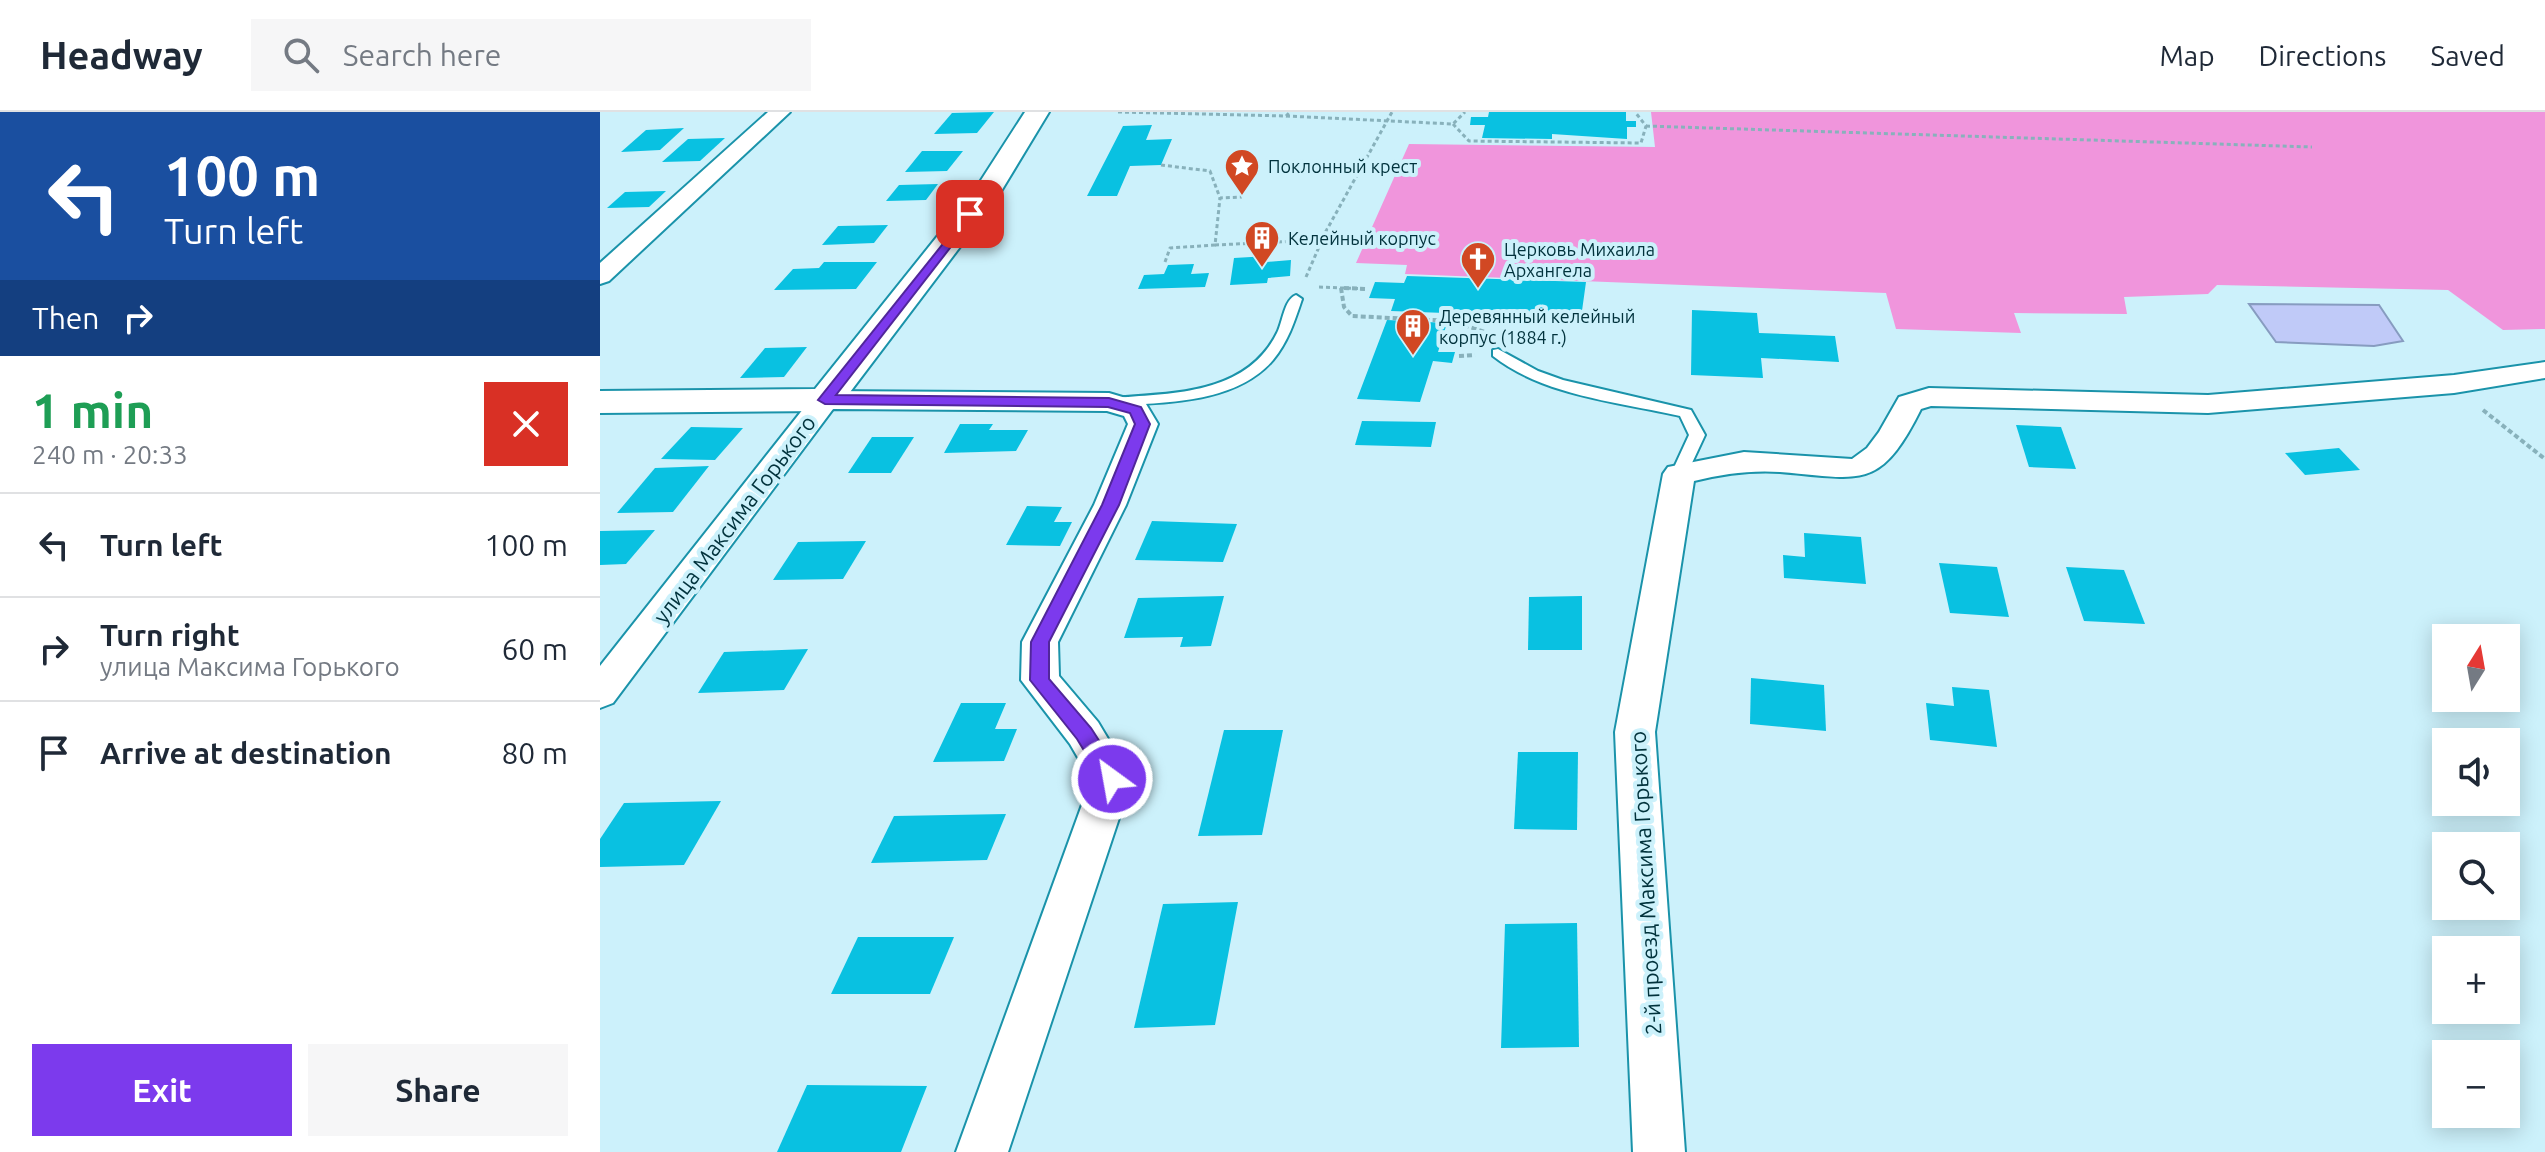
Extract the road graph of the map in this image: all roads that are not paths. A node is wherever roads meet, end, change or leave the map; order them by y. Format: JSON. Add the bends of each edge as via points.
{"nodes":[{"id":1,"x":780,"y":112,"type":"edge"},
{"id":2,"x":1037,"y":112,"type":"edge"},
{"id":3,"x":600,"y":276,"type":"edge"},
{"id":4,"x":1299,"y":293,"type":"road end"},
{"id":5,"x":1498,"y":353,"type":"road end"},
{"id":6,"x":2545,"y":370,"type":"edge"},
{"id":7,"x":825,"y":400,"type":"junction"},
{"id":8,"x":600,"y":402,"type":"edge"},
{"id":9,"x":1109,"y":402,"type":"junction"},
{"id":10,"x":1679,"y":474,"type":"junction"},
{"id":11,"x":600,"y":693,"type":"edge"},
{"id":12,"x":982,"y":1152,"type":"edge"},
{"id":13,"x":1659,"y":1152,"type":"edge"}],
"edges":[{"from":1,"to":3,"type":"street"},
{"from":2,"to":7,"type":"street","name":"улица Максима Горького","via":[[987,192]]},
{"from":4,"to":9,"type":"lane","via":[[1288,331],[1244,381],[1209,394]]},
{"from":5,"to":10,"type":"lane","via":[[1508,365],[1559,382],[1686,413],[1697,435]]},
{"from":6,"to":10,"type":"street","via":[[2454,384],[2208,404],[1929,397],[1909,403],[1877,461],[1846,471],[1751,461]]},
{"from":7,"to":8,"type":"street"},
{"from":7,"to":9,"type":"street"},
{"from":7,"to":11,"type":"street","name":"улица Максима Горького"},
{"from":9,"to":12,"type":"street","via":[[1136,410],[1143,424],[1110,505],[1040,642],[1040,680],[1084,733],[1112,779]]},
{"from":10,"to":13,"type":"street","name":"2-й проезд Максима Горького","via":[[1635,732]]}]}
